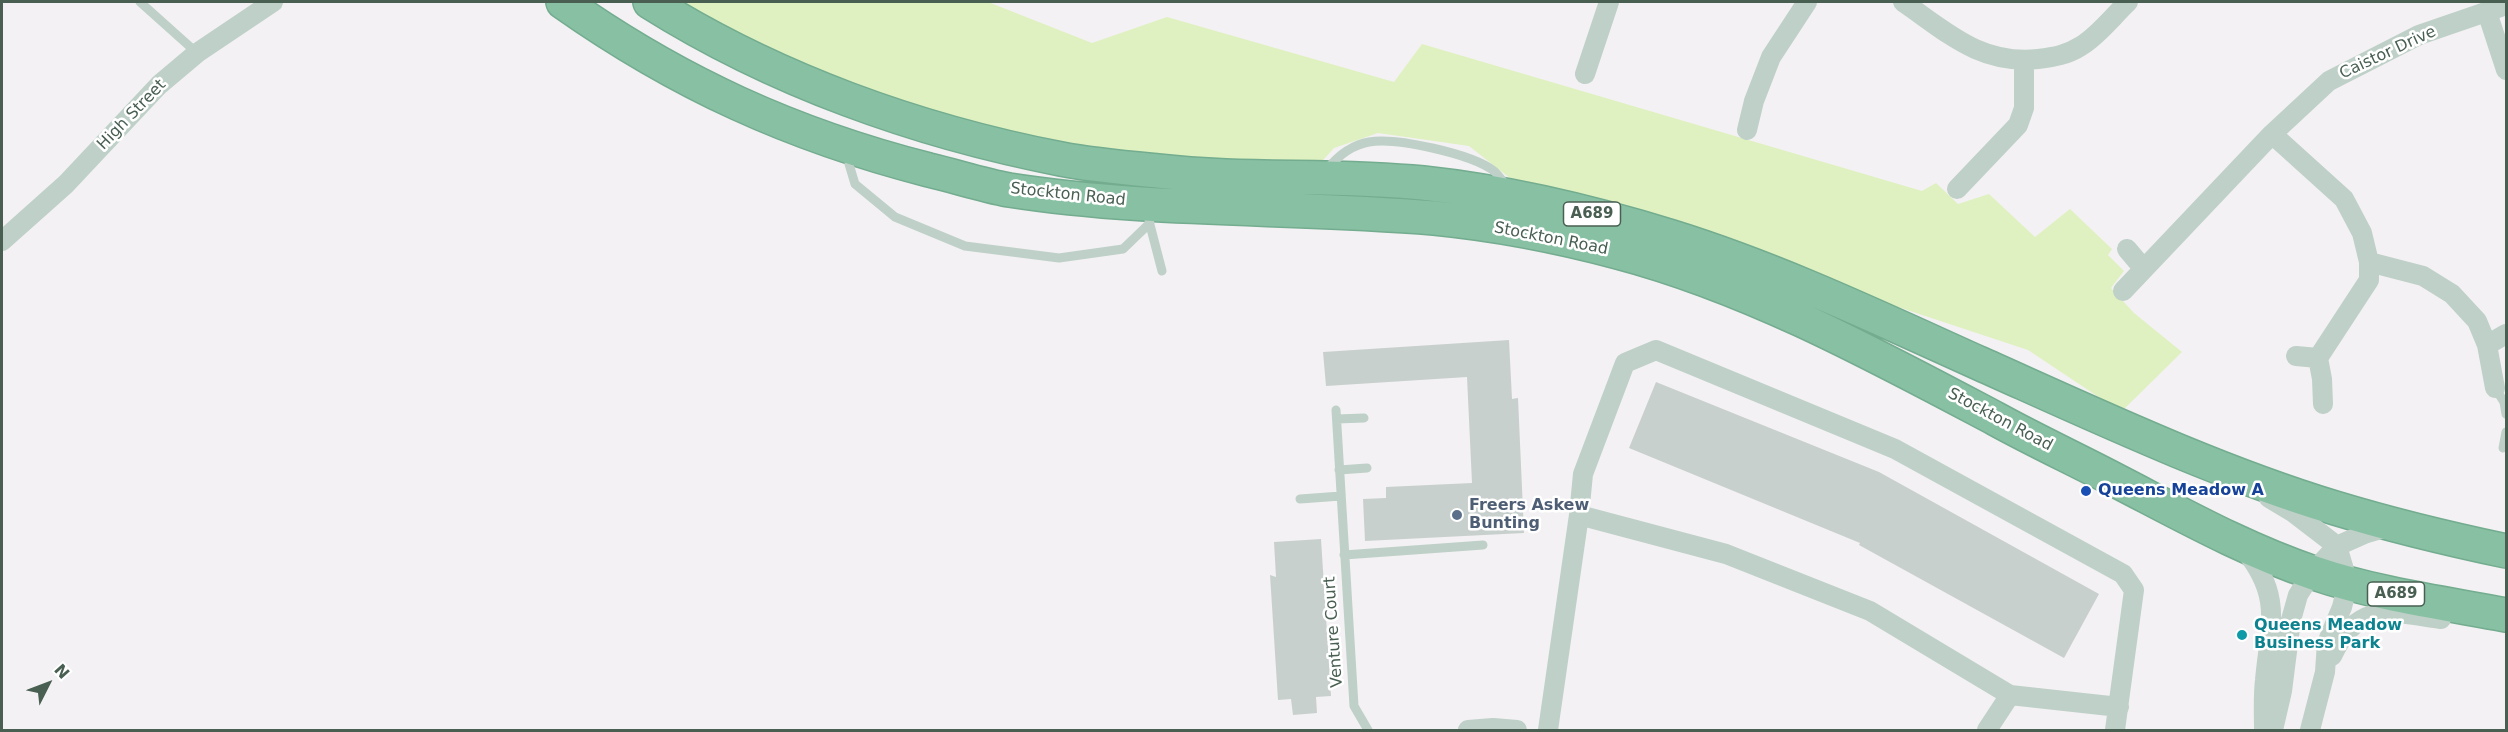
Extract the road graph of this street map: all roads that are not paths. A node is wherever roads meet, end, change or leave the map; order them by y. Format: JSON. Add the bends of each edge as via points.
{"nodes":[{"id":1,"x":140,"y":2,"type":"edge"},
{"id":2,"x":273,"y":2,"type":"edge"},
{"id":3,"x":545,"y":2,"type":"edge"},
{"id":4,"x":650,"y":2,"type":"edge"},
{"id":5,"x":1609,"y":2,"type":"edge"},
{"id":6,"x":1807,"y":2,"type":"edge"},
{"id":7,"x":1903,"y":2,"type":"edge"},
{"id":8,"x":2128,"y":2,"type":"edge"},
{"id":9,"x":2506,"y":5,"type":"edge"},
{"id":10,"x":570,"y":6,"type":"edge"},
{"id":11,"x":2487,"y":12,"type":"junction"},
{"id":12,"x":197,"y":53,"type":"junction"},
{"id":13,"x":2024,"y":60,"type":"junction"},
{"id":14,"x":2506,"y":70,"type":"edge"},
{"id":15,"x":1585,"y":74,"type":"dead end"},
{"id":16,"x":1747,"y":130,"type":"dead end"},
{"id":17,"x":2272,"y":134,"type":"junction"},
{"id":18,"x":853,"y":149,"type":"junction"},
{"id":19,"x":1957,"y":189,"type":"dead end"},
{"id":20,"x":1148,"y":213,"type":"junction"},
{"id":21,"x":2,"y":242,"type":"edge"},
{"id":22,"x":2127,"y":249,"type":"dead end"},
{"id":23,"x":2369,"y":262,"type":"junction"},
{"id":24,"x":2143,"y":268,"type":"junction"},
{"id":25,"x":1162,"y":271,"type":"dead end"},
{"id":26,"x":2123,"y":291,"type":"dead end"},
{"id":27,"x":2506,"y":334,"type":"edge"},
{"id":28,"x":2487,"y":345,"type":"junction"},
{"id":29,"x":2296,"y":356,"type":"dead end"},
{"id":30,"x":2318,"y":358,"type":"junction"},
{"id":31,"x":2495,"y":388,"type":"joint"},
{"id":32,"x":2323,"y":404,"type":"dead end"},
{"id":33,"x":2506,"y":414,"type":"edge"},
{"id":34,"x":1364,"y":418,"type":"dead end"},
{"id":35,"x":2506,"y":432,"type":"edge"},
{"id":36,"x":2503,"y":448,"type":"dead end"},
{"id":37,"x":2218,"y":467,"type":"junction"},
{"id":38,"x":1366,"y":468,"type":"dead end"},
{"id":39,"x":1339,"y":470,"type":"junction"},
{"id":40,"x":1341,"y":496,"type":"junction"},
{"id":41,"x":1300,"y":499,"type":"dead end"},
{"id":42,"x":1580,"y":515,"type":"junction"},
{"id":43,"x":2395,"y":525,"type":"junction"},
{"id":44,"x":2240,"y":543,"type":"junction"},
{"id":45,"x":1483,"y":545,"type":"dead end"},
{"id":46,"x":2337,"y":546,"type":"junction"},
{"id":47,"x":2506,"y":551,"type":"edge"},
{"id":48,"x":1344,"y":555,"type":"junction"},
{"id":49,"x":2312,"y":573,"type":"junction"},
{"id":50,"x":2348,"y":583,"type":"junction"},
{"id":51,"x":2506,"y":617,"type":"edge"},
{"id":52,"x":2325,"y":672,"type":"junction"},
{"id":53,"x":2010,"y":695,"type":"junction"},
{"id":54,"x":2119,"y":707,"type":"junction"},
{"id":55,"x":1368,"y":730,"type":"edge"},
{"id":56,"x":1468,"y":730,"type":"edge"},
{"id":57,"x":1517,"y":730,"type":"edge"},
{"id":58,"x":1548,"y":730,"type":"edge"},
{"id":59,"x":1987,"y":730,"type":"edge"},
{"id":60,"x":2115,"y":730,"type":"edge"},
{"id":61,"x":2264,"y":730,"type":"edge"},
{"id":62,"x":2273,"y":730,"type":"edge"},
{"id":63,"x":2310,"y":730,"type":"edge"}],
"edges":[{"from":1,"to":12,"type":"lane"},
{"from":2,"to":12,"type":"street","name":"High Street"},
{"from":3,"to":10,"type":"street"},
{"from":4,"to":37,"type":"highway","name":"Stockton Road","number":"A689","via":[[771,66],[857,102],[994,144],[1066,160],[1164,172],[1423,183],[1516,198],[1674,237],[1760,267]]},
{"from":5,"to":15,"type":"street"},
{"from":6,"to":16,"type":"street","via":[[1772,57],[1762,105]]},
{"from":7,"to":13,"type":"street","via":[[1978,52]]},
{"from":8,"to":13,"type":"street","via":[[2082,46],[2060,57]]},
{"from":9,"to":11,"type":"street","name":"Caistor Drive"},
{"from":10,"to":18,"type":"highway","name":"Stockton Road","number":"A689","via":[[634,49],[698,84],[750,110]]},
{"from":11,"to":14,"type":"street"},
{"from":11,"to":17,"type":"street","name":"Caistor Drive","via":[[2420,34],[2329,81]]},
{"from":12,"to":21,"type":"street","name":"High Street","via":[[159,85],[66,184]]},
{"from":13,"to":19,"type":"street","via":[[2024,108],[2018,125]]},
{"from":17,"to":23,"type":"street","via":[[2344,199],[2362,233]]},
{"from":17,"to":24,"type":"street","name":"Caistor Drive"},
{"from":18,"to":20,"type":"highway","name":"Stockton Road","number":"A689","via":[[1005,189]]},
{"from":18,"to":20,"type":"lane","via":[[849,164],[855,184],[895,218],[965,246],[1059,258],[1123,249]]},
{"from":20,"to":25,"type":"lane"},
{"from":20,"to":44,"type":"highway","name":"Stockton Road","number":"A689","via":[[1438,219],[1538,233],[1678,270],[1784,313],[1895,366]]},
{"from":22,"to":24,"type":"street"},
{"from":23,"to":28,"type":"street","via":[[2423,276],[2452,294],[2477,321]]},
{"from":23,"to":30,"type":"street","via":[[2369,280]]},
{"from":24,"to":26,"type":"street","name":"Caistor Drive"},
{"from":27,"to":28,"type":"street"},
{"from":28,"to":31,"type":"street"},
{"from":29,"to":30,"type":"street"},
{"from":30,"to":32,"type":"street"},
{"from":31,"to":33,"type":"lane"},
{"from":34,"to":39,"type":"lane","name":"Venture Court","via":[[1336,415]]},
{"from":35,"to":36,"type":"lane"},
{"from":37,"to":43,"type":"highway","name":"Stockton Road","number":"A689"},
{"from":37,"to":46,"type":"street","via":[[2295,513]]},
{"from":38,"to":39,"type":"lane"},
{"from":39,"to":40,"type":"lane","name":"Venture Court"},
{"from":40,"to":41,"type":"lane"},
{"from":40,"to":48,"type":"lane","name":"Venture Court"},
{"from":42,"to":53,"type":"street","via":[[1726,554],[1870,611]]},
{"from":42,"to":54,"type":"street","via":[[1583,474],[1625,363],[1656,350],[1895,449],[2123,574],[2134,590]]},
{"from":42,"to":58,"type":"street"},
{"from":43,"to":46,"type":"street"},
{"from":43,"to":47,"type":"highway","name":"Stockton Road","number":"A689"},
{"from":44,"to":49,"type":"highway","name":"Stockton Road","number":"A689"},
{"from":44,"to":61,"type":"street","via":[[2259,567],[2270,601],[2272,630]]},
{"from":45,"to":48,"type":"lane","name":"Venture Court"},
{"from":46,"to":49,"type":"street"},
{"from":46,"to":50,"type":"street"},
{"from":48,"to":55,"type":"lane","name":"Venture Court","via":[[1354,706]]},
{"from":49,"to":50,"type":"highway","name":"Stockton Road","number":"A689"},
{"from":49,"to":62,"type":"street","via":[[2298,595],[2291,620]]},
{"from":50,"to":51,"type":"highway","name":"Stockton Road","number":"A689"},
{"from":50,"to":52,"type":"street","via":[[2327,643]]},
{"from":51,"to":52,"type":"street","via":[[2473,623],[2375,612],[2346,632]]},
{"from":52,"to":63,"type":"street"},
{"from":53,"to":54,"type":"street"},
{"from":53,"to":59,"type":"street"},
{"from":54,"to":60,"type":"street"},
{"from":56,"to":57,"type":"street"}]}
